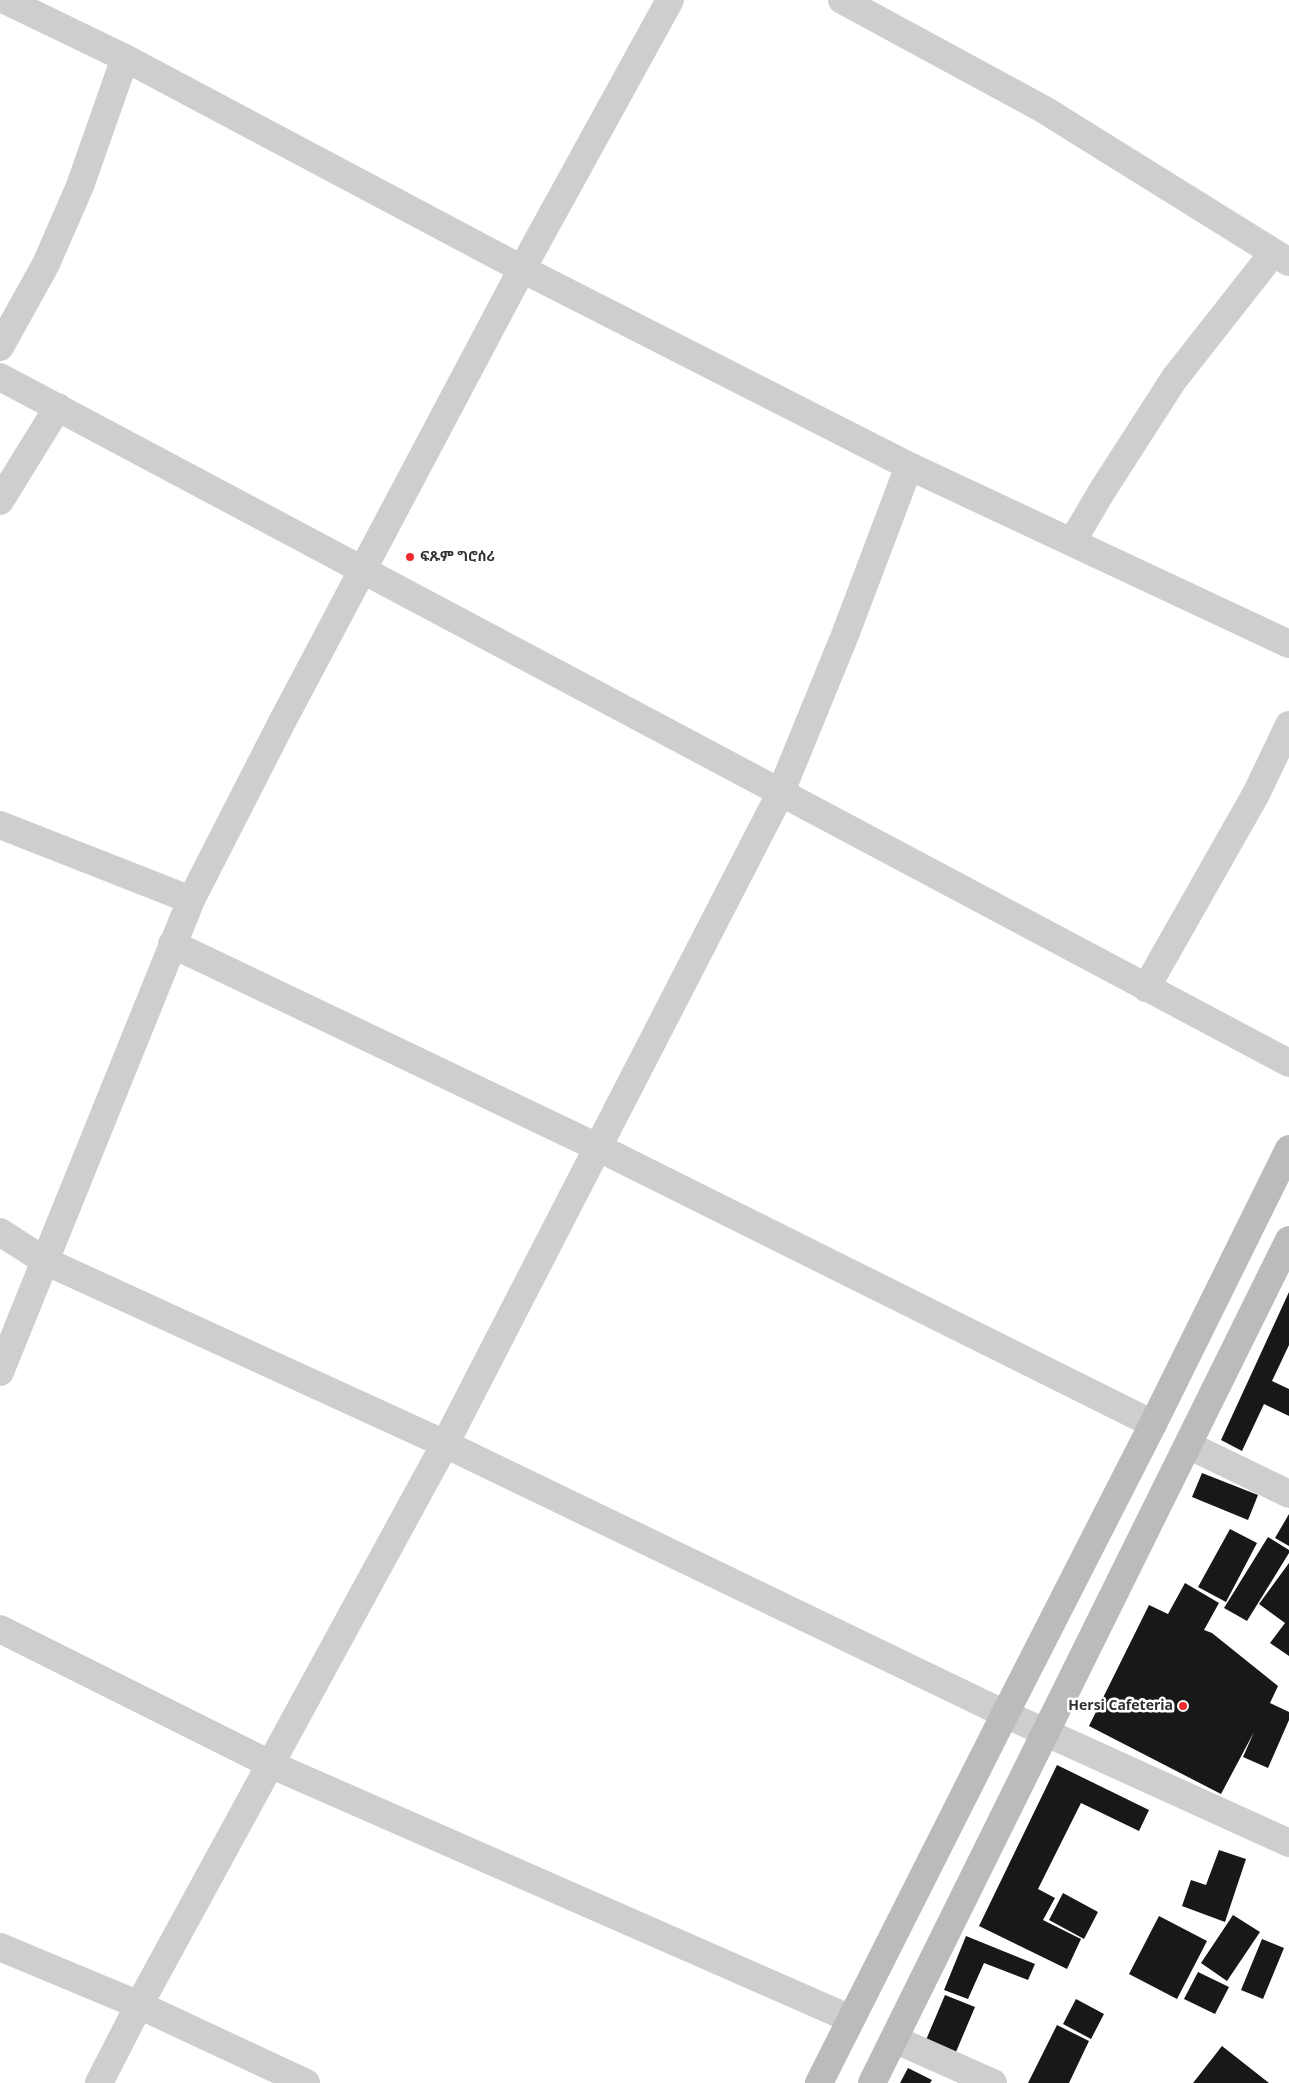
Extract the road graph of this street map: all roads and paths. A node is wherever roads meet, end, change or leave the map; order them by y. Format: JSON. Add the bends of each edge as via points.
{"nodes":[{"id":1,"x":670,"y":0,"type":"edge"},
{"id":2,"x":842,"y":0,"type":"edge"},
{"id":3,"x":9,"y":1,"type":"edge"},
{"id":4,"x":125,"y":58,"type":"junction"},
{"id":5,"x":1281,"y":257,"type":"edge"},
{"id":6,"x":522,"y":269,"type":"junction"},
{"id":7,"x":0,"y":346,"type":"edge"},
{"id":8,"x":0,"y":377,"type":"edge"},
{"id":9,"x":58,"y":407,"type":"junction"},
{"id":10,"x":909,"y":466,"type":"junction"},
{"id":11,"x":0,"y":501,"type":"edge"},
{"id":12,"x":1072,"y":542,"type":"junction"},
{"id":13,"x":364,"y":570,"type":"junction"},
{"id":14,"x":1289,"y":644,"type":"edge"},
{"id":15,"x":1289,"y":725,"type":"edge"},
{"id":16,"x":780,"y":794,"type":"junction"},
{"id":17,"x":0,"y":825,"type":"edge"},
{"id":18,"x":191,"y":900,"type":"junction"},
{"id":19,"x":172,"y":944,"type":"junction"},
{"id":20,"x":1146,"y":988,"type":"junction"},
{"id":21,"x":1289,"y":1063,"type":"edge"},
{"id":22,"x":597,"y":1147,"type":"junction"},
{"id":23,"x":1289,"y":1149,"type":"edge"},
{"id":24,"x":0,"y":1232,"type":"edge"},
{"id":25,"x":1289,"y":1240,"type":"edge"},
{"id":26,"x":45,"y":1261,"type":"junction"},
{"id":27,"x":0,"y":1372,"type":"edge"},
{"id":28,"x":1153,"y":1424,"type":"junction"},
{"id":29,"x":446,"y":1444,"type":"junction"},
{"id":30,"x":1188,"y":1445,"type":"junction"},
{"id":31,"x":1289,"y":1494,"type":"edge"},
{"id":32,"x":0,"y":1629,"type":"edge"},
{"id":33,"x":1005,"y":1714,"type":"junction"},
{"id":34,"x":1047,"y":1733,"type":"junction"},
{"id":35,"x":272,"y":1765,"type":"junction"},
{"id":36,"x":1289,"y":1843,"type":"edge"},
{"id":37,"x":0,"y":1947,"type":"edge"},
{"id":38,"x":139,"y":2005,"type":"junction"},
{"id":39,"x":852,"y":2019,"type":"junction"},
{"id":40,"x":894,"y":2039,"type":"junction"},
{"id":41,"x":99,"y":2083,"type":"edge"},
{"id":42,"x":306,"y":2083,"type":"edge"},
{"id":43,"x":819,"y":2083,"type":"edge"},
{"id":44,"x":872,"y":2083,"type":"edge"},
{"id":45,"x":993,"y":2083,"type":"edge"}],
"edges":[{"from":1,"to":6,"type":"street"},
{"from":2,"to":5,"type":"street","via":[[1043,109]]},
{"from":3,"to":4,"type":"street"},
{"from":4,"to":6,"type":"street"},
{"from":4,"to":7,"type":"street","via":[[77,195],[46,264]]},
{"from":5,"to":12,"type":"street","via":[[1174,379]]},
{"from":6,"to":10,"type":"street"},
{"from":6,"to":13,"type":"street"},
{"from":8,"to":9,"type":"street"},
{"from":9,"to":11,"type":"street"},
{"from":9,"to":13,"type":"street"},
{"from":10,"to":12,"type":"street"},
{"from":10,"to":16,"type":"street"},
{"from":12,"to":14,"type":"street"},
{"from":13,"to":16,"type":"street"},
{"from":13,"to":18,"type":"street"},
{"from":15,"to":20,"type":"street","via":[[1256,794]]},
{"from":16,"to":20,"type":"street"},
{"from":16,"to":22,"type":"street"},
{"from":17,"to":18,"type":"street"},
{"from":18,"to":19,"type":"street"},
{"from":19,"to":22,"type":"street"},
{"from":19,"to":26,"type":"street"},
{"from":20,"to":21,"type":"street"},
{"from":22,"to":28,"type":"street"},
{"from":22,"to":29,"type":"street"},
{"from":23,"to":28,"type":"main road"},
{"from":24,"to":26,"type":"street"},
{"from":25,"to":30,"type":"main road"},
{"from":26,"to":27,"type":"street"},
{"from":26,"to":29,"type":"street"},
{"from":28,"to":33,"type":"main road"},
{"from":29,"to":33,"type":"street"},
{"from":29,"to":35,"type":"street"},
{"from":30,"to":31,"type":"street"},
{"from":30,"to":34,"type":"main road"},
{"from":32,"to":35,"type":"street"},
{"from":33,"to":34,"type":"street"},
{"from":33,"to":39,"type":"main road"},
{"from":34,"to":36,"type":"street"},
{"from":34,"to":40,"type":"main road"},
{"from":35,"to":38,"type":"street"},
{"from":35,"to":39,"type":"street"},
{"from":37,"to":38,"type":"street"},
{"from":38,"to":41,"type":"street"},
{"from":38,"to":42,"type":"street"},
{"from":39,"to":43,"type":"main road"},
{"from":40,"to":44,"type":"main road"},
{"from":40,"to":45,"type":"street"}]}
